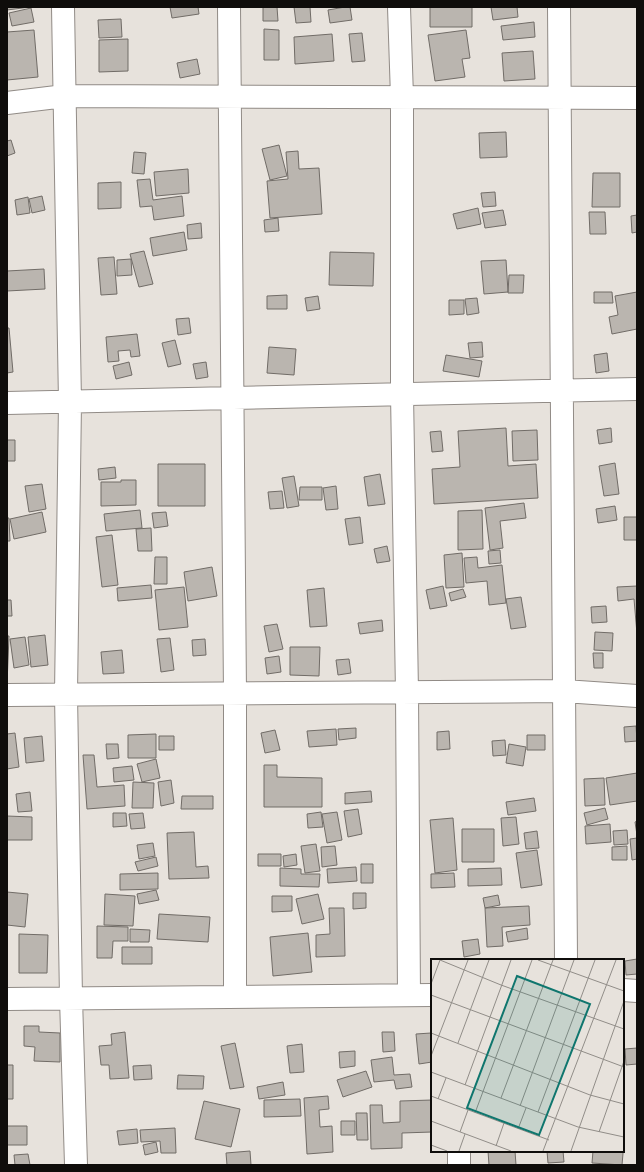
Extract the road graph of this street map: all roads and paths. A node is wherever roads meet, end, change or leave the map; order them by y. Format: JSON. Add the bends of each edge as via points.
{"nodes":[{"id":1,"x":63,"y":7,"type":"edge"},
{"id":2,"x":229,"y":7,"type":"edge"},
{"id":3,"x":399,"y":7,"type":"edge"},
{"id":4,"x":559,"y":7,"type":"edge"},
{"id":5,"x":65,"y":96,"type":"junction"},
{"id":6,"x":231,"y":97,"type":"junction"},
{"id":7,"x":402,"y":97,"type":"junction"},
{"id":8,"x":560,"y":98,"type":"junction"},
{"id":9,"x":637,"y":98,"type":"edge"},
{"id":10,"x":7,"y":103,"type":"edge"},
{"id":11,"x":637,"y":389,"type":"edge"},
{"id":12,"x":562,"y":390,"type":"junction"},
{"id":13,"x":402,"y":394,"type":"junction"},
{"id":14,"x":233,"y":398,"type":"junction"},
{"id":15,"x":70,"y":402,"type":"junction"},
{"id":16,"x":7,"y":404,"type":"edge"},
{"id":17,"x":564,"y":691,"type":"junction"},
{"id":18,"x":408,"y":692,"type":"junction"},
{"id":19,"x":235,"y":693,"type":"junction"},
{"id":20,"x":66,"y":694,"type":"junction"},
{"id":21,"x":7,"y":695,"type":"edge"},
{"id":22,"x":637,"y":696,"type":"edge"},
{"id":23,"x":566,"y":959,"type":"edge"},
{"id":24,"x":624,"y":990,"type":"edge"},
{"id":25,"x":637,"y":990,"type":"edge"},
{"id":26,"x":409,"y":995,"type":"junction"},
{"id":27,"x":431,"y":995,"type":"edge"},
{"id":28,"x":235,"y":997,"type":"junction"},
{"id":29,"x":71,"y":998,"type":"junction"},
{"id":30,"x":7,"y":999,"type":"edge"},
{"id":31,"x":459,"y":1152,"type":"edge"},
{"id":32,"x":76,"y":1165,"type":"edge"},
{"id":33,"x":459,"y":1165,"type":"edge"}],
"edges":[{"from":1,"to":5,"type":"street"},
{"from":2,"to":6,"type":"street"},
{"from":3,"to":7,"type":"street"},
{"from":4,"to":8,"type":"street"},
{"from":5,"to":6,"type":"street"},
{"from":5,"to":10,"type":"street"},
{"from":5,"to":15,"type":"street"},
{"from":6,"to":7,"type":"street"},
{"from":6,"to":14,"type":"street"},
{"from":7,"to":8,"type":"street"},
{"from":7,"to":13,"type":"street"},
{"from":8,"to":9,"type":"street"},
{"from":8,"to":12,"type":"street"},
{"from":11,"to":12,"type":"street"},
{"from":12,"to":13,"type":"street"},
{"from":12,"to":17,"type":"street"},
{"from":13,"to":14,"type":"street"},
{"from":13,"to":18,"type":"street"},
{"from":14,"to":15,"type":"street"},
{"from":14,"to":19,"type":"street"},
{"from":15,"to":16,"type":"street"},
{"from":15,"to":20,"type":"street"},
{"from":17,"to":18,"type":"street"},
{"from":17,"to":22,"type":"street"},
{"from":17,"to":23,"type":"street"},
{"from":18,"to":19,"type":"street"},
{"from":18,"to":26,"type":"street"},
{"from":19,"to":20,"type":"street"},
{"from":19,"to":28,"type":"street"},
{"from":20,"to":21,"type":"street"},
{"from":20,"to":29,"type":"street"},
{"from":24,"to":25,"type":"street"},
{"from":26,"to":27,"type":"street"},
{"from":26,"to":28,"type":"street"},
{"from":28,"to":29,"type":"street"},
{"from":29,"to":30,"type":"street"},
{"from":29,"to":32,"type":"street"},
{"from":31,"to":33,"type":"street"}]}
